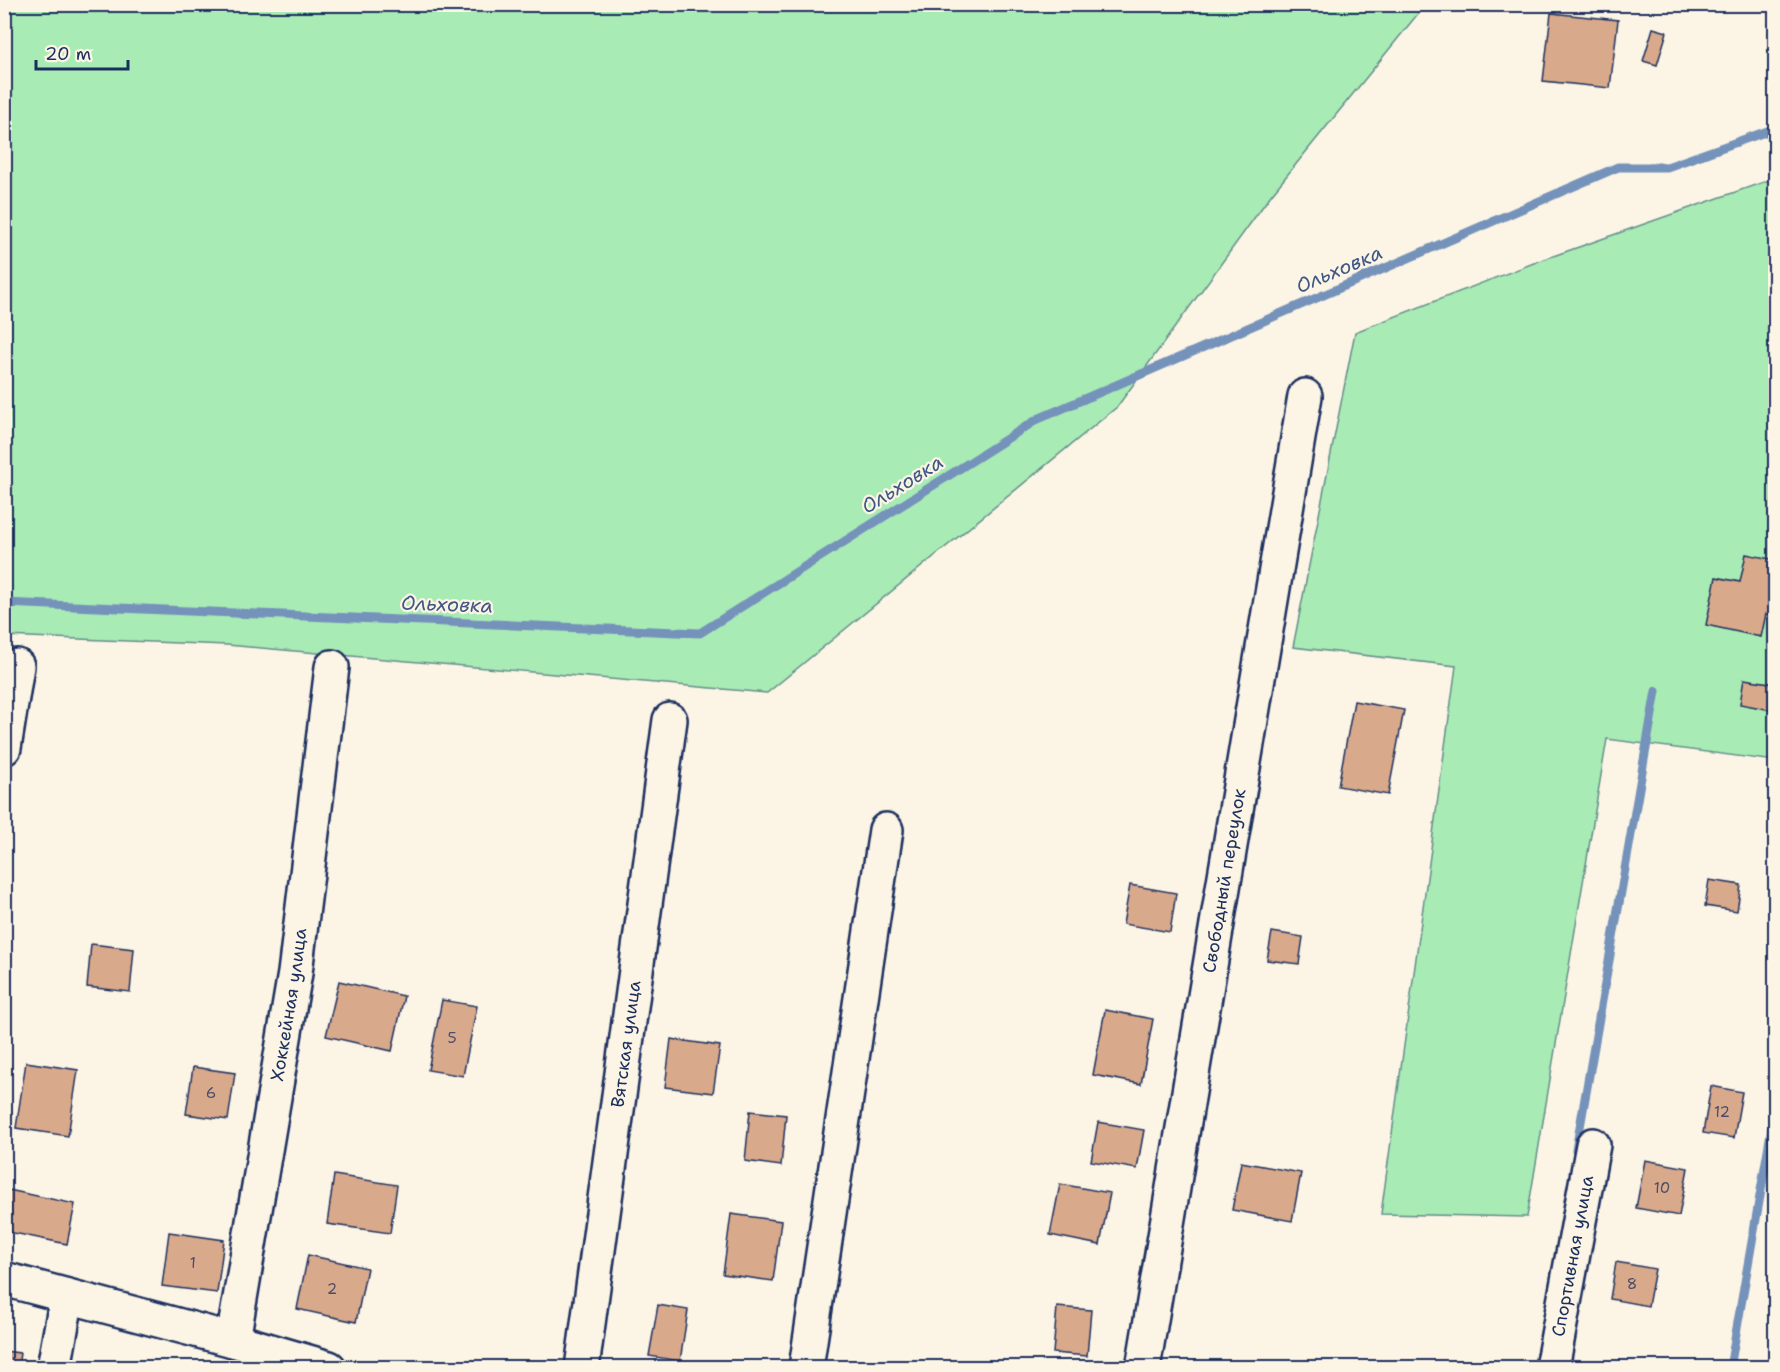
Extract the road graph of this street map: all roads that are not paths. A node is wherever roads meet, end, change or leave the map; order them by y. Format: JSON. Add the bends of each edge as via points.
{"nodes":[{"id":1,"x":1305,"y":396,"type":"dead end"},
{"id":2,"x":17,"y":666,"type":"dead end"},
{"id":3,"x":332,"y":667,"type":"dead end"},
{"id":4,"x":670,"y":720,"type":"dead end"},
{"id":5,"x":4,"y":748,"type":"edge"},
{"id":6,"x":886,"y":830,"type":"dead end"},
{"id":7,"x":1593,"y":1145,"type":"dead end"},
{"id":8,"x":4,"y":1279,"type":"edge"},
{"id":9,"x":67,"y":1296,"type":"junction"},
{"id":10,"x":233,"y":1340,"type":"junction"},
{"id":11,"x":54,"y":1368,"type":"edge"},
{"id":12,"x":329,"y":1368,"type":"edge"},
{"id":13,"x":582,"y":1368,"type":"edge"},
{"id":14,"x":806,"y":1368,"type":"edge"},
{"id":15,"x":1143,"y":1368,"type":"edge"},
{"id":16,"x":1552,"y":1368,"type":"edge"}],
"edges":[{"from":1,"to":15,"type":"street","name":"Свободный переулок"},
{"from":2,"to":5,"type":"street"},
{"from":3,"to":10,"type":"street","name":"Хоккейная улица","via":[[295,973]]},
{"from":4,"to":13,"type":"street","name":"Вятская улица"},
{"from":6,"to":14,"type":"street"},
{"from":7,"to":16,"type":"street","name":"Спортивная улица"},
{"from":8,"to":9,"type":"street"},
{"from":9,"to":10,"type":"street"},
{"from":9,"to":11,"type":"street"},
{"from":10,"to":12,"type":"street"}]}
